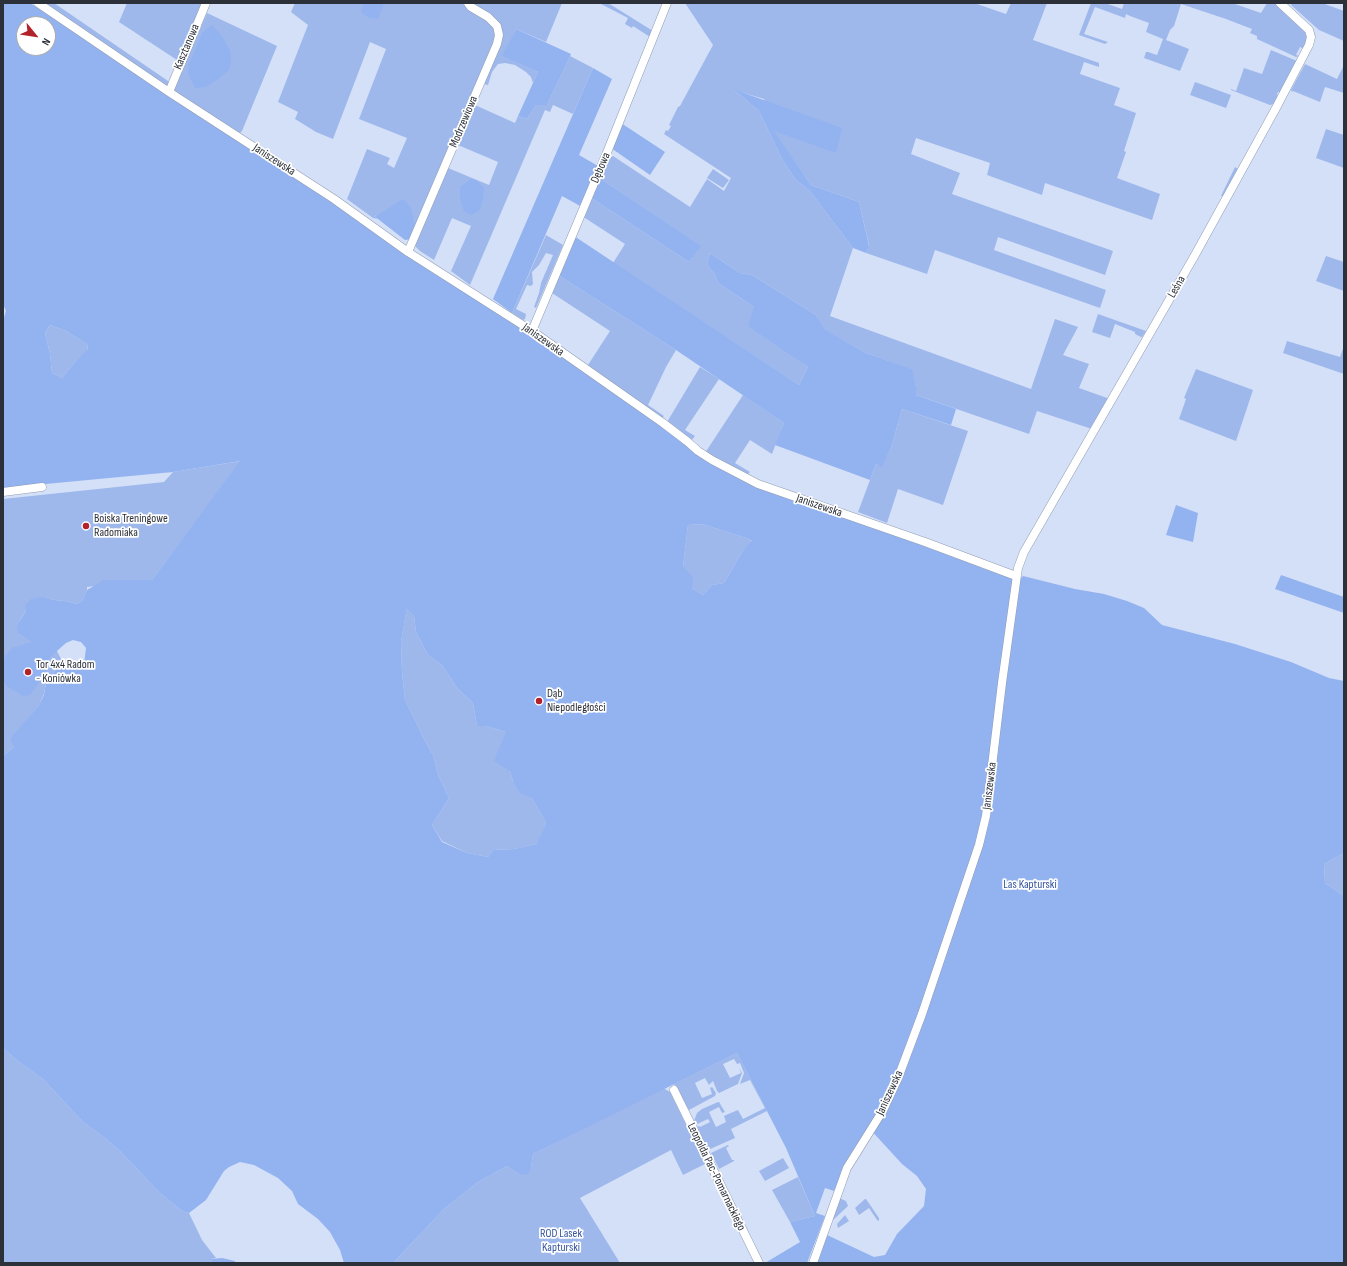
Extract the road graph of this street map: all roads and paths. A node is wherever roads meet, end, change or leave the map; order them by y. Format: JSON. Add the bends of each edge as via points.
{"nodes":[{"id":1,"x":38,"y":3,"type":"edge"},
{"id":2,"x":206,"y":3,"type":"edge"},
{"id":3,"x":468,"y":3,"type":"edge"},
{"id":4,"x":667,"y":3,"type":"edge"},
{"id":5,"x":1280,"y":3,"type":"edge"},
{"id":6,"x":168,"y":92,"type":"junction"},
{"id":7,"x":408,"y":252,"type":"junction"},
{"id":8,"x":532,"y":331,"type":"junction"},
{"id":9,"x":42,"y":487,"type":"dead end"},
{"id":10,"x":3,"y":492,"type":"edge"},
{"id":11,"x":1016,"y":576,"type":"junction"},
{"id":12,"x":674,"y":1090,"type":"dead end"},
{"id":13,"x":759,"y":1263,"type":"edge"},
{"id":14,"x":813,"y":1263,"type":"edge"}],
"edges":[{"from":1,"to":6,"type":"street","name":"Janiszewska"},
{"from":2,"to":6,"type":"street","name":"Kasztanowa"},
{"from":3,"to":7,"type":"street","name":"Modrzewiowa","via":[[498,26],[497,44]]},
{"from":4,"to":8,"type":"street","name":"Dębowa"},
{"from":5,"to":11,"type":"street","name":"Leśna","via":[[1309,30],[1309,46],[1195,256],[1024,552]]},
{"from":6,"to":7,"type":"street","name":"Janiszewska","via":[[334,199]]},
{"from":7,"to":8,"type":"street","name":"Janiszewska"},
{"from":8,"to":11,"type":"street","name":"Janiszewska","via":[[663,423],[698,451],[743,477]]},
{"from":9,"to":10,"type":"street"},
{"from":11,"to":14,"type":"street","name":"Janiszewska","via":[[986,816],[979,845],[898,1078],[882,1112],[847,1168]]},
{"from":12,"to":13,"type":"street","name":"Leopolda Pac-Pomarnackiego"}]}
